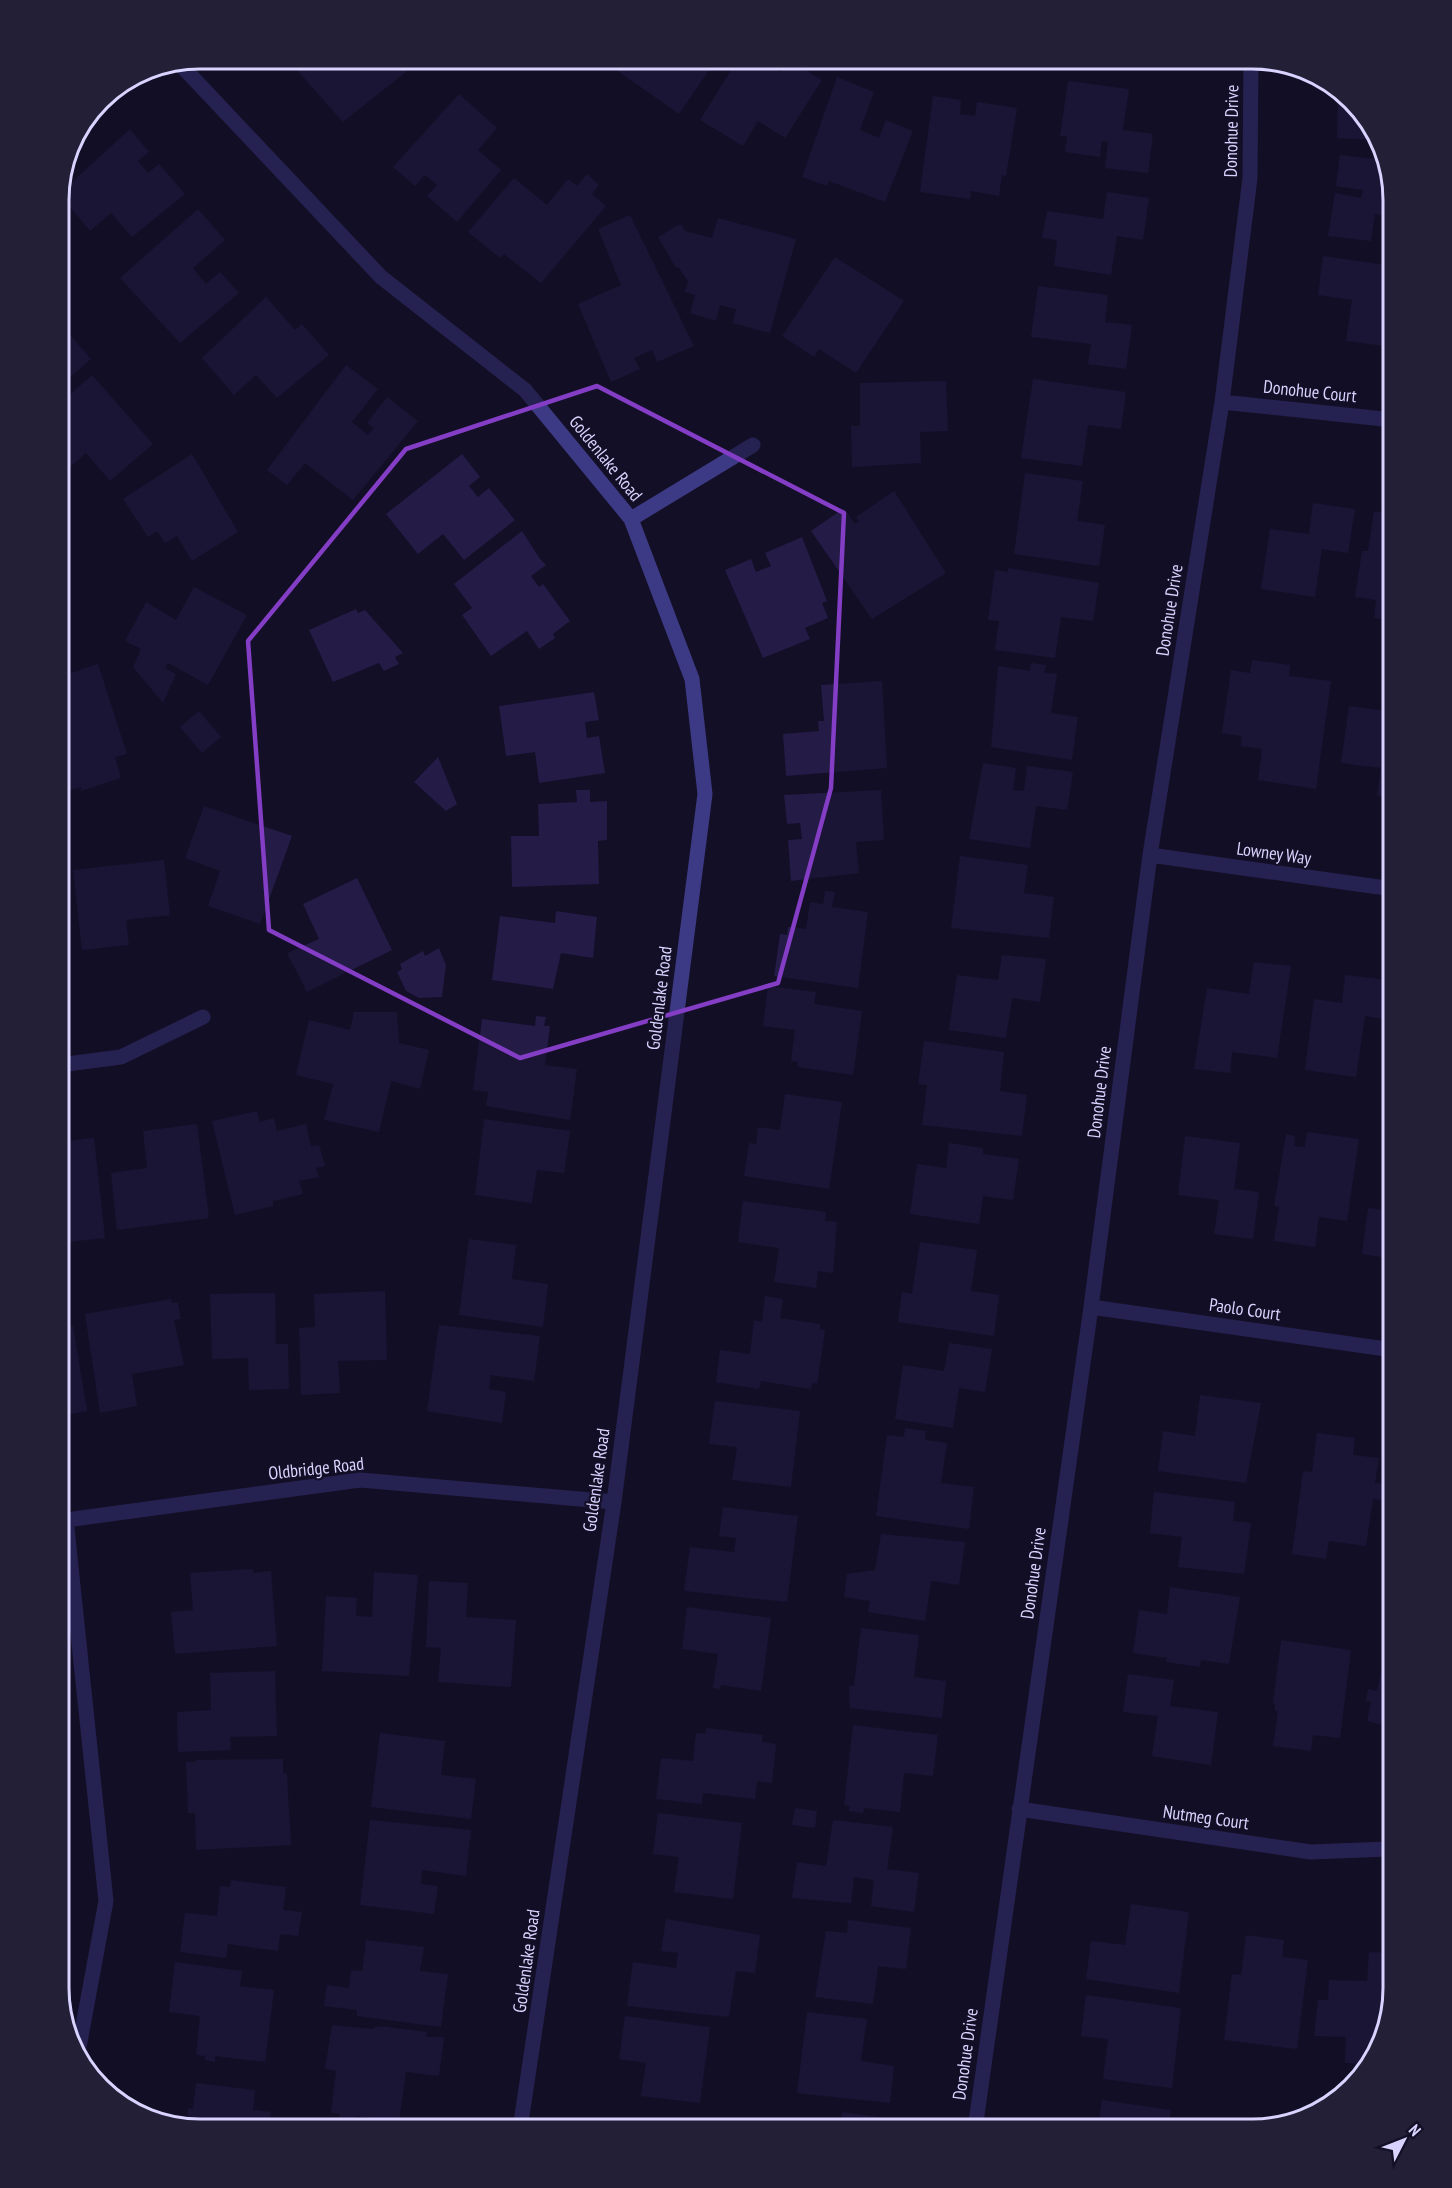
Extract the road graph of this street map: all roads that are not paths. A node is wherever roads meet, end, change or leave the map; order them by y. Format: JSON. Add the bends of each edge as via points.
{"nodes":[{"id":1,"x":1251,"y":69,"type":"edge"},
{"id":2,"x":186,"y":70,"type":"edge"},
{"id":3,"x":1222,"y":402,"type":"junction"},
{"id":4,"x":1383,"y":419,"type":"edge"},
{"id":5,"x":753,"y":445,"type":"dead end"},
{"id":6,"x":631,"y":519,"type":"junction"},
{"id":7,"x":1150,"y":855,"type":"junction"},
{"id":8,"x":1383,"y":887,"type":"edge"},
{"id":9,"x":203,"y":1017,"type":"dead end"},
{"id":10,"x":69,"y":1064,"type":"edge"},
{"id":11,"x":1091,"y":1307,"type":"junction"},
{"id":12,"x":1383,"y":1348,"type":"edge"},
{"id":13,"x":614,"y":1502,"type":"junction"},
{"id":14,"x":69,"y":1519,"type":"edge"},
{"id":15,"x":69,"y":1581,"type":"edge"},
{"id":16,"x":1018,"y":1809,"type":"junction"},
{"id":17,"x":1383,"y":1849,"type":"edge"},
{"id":18,"x":80,"y":2040,"type":"edge"},
{"id":19,"x":521,"y":2119,"type":"edge"},
{"id":20,"x":976,"y":2119,"type":"edge"}],
"edges":[{"from":1,"to":3,"type":"street","name":"Donohue Drive","via":[[1250,178]]},
{"from":2,"to":6,"type":"street","name":"Goldenlake Road","via":[[381,277],[525,390]]},
{"from":3,"to":4,"type":"street","name":"Donohue Court"},
{"from":3,"to":7,"type":"street","name":"Donohue Drive"},
{"from":5,"to":6,"type":"street"},
{"from":6,"to":13,"type":"street","name":"Goldenlake Road","via":[[692,679],[705,794]]},
{"from":7,"to":8,"type":"street","name":"Lowney Way"},
{"from":7,"to":11,"type":"street","name":"Donohue Drive"},
{"from":9,"to":10,"type":"street","via":[[121,1057]]},
{"from":11,"to":12,"type":"street","name":"Paolo Court"},
{"from":11,"to":16,"type":"street","name":"Donohue Drive"},
{"from":13,"to":14,"type":"street","name":"Oldbridge Road","via":[[360,1480]]},
{"from":13,"to":19,"type":"street","name":"Goldenlake Road"},
{"from":15,"to":18,"type":"street","via":[[106,1901]]},
{"from":16,"to":17,"type":"street","name":"Nutmeg Court","via":[[1311,1852]]},
{"from":16,"to":20,"type":"street","name":"Donohue Drive"}]}
